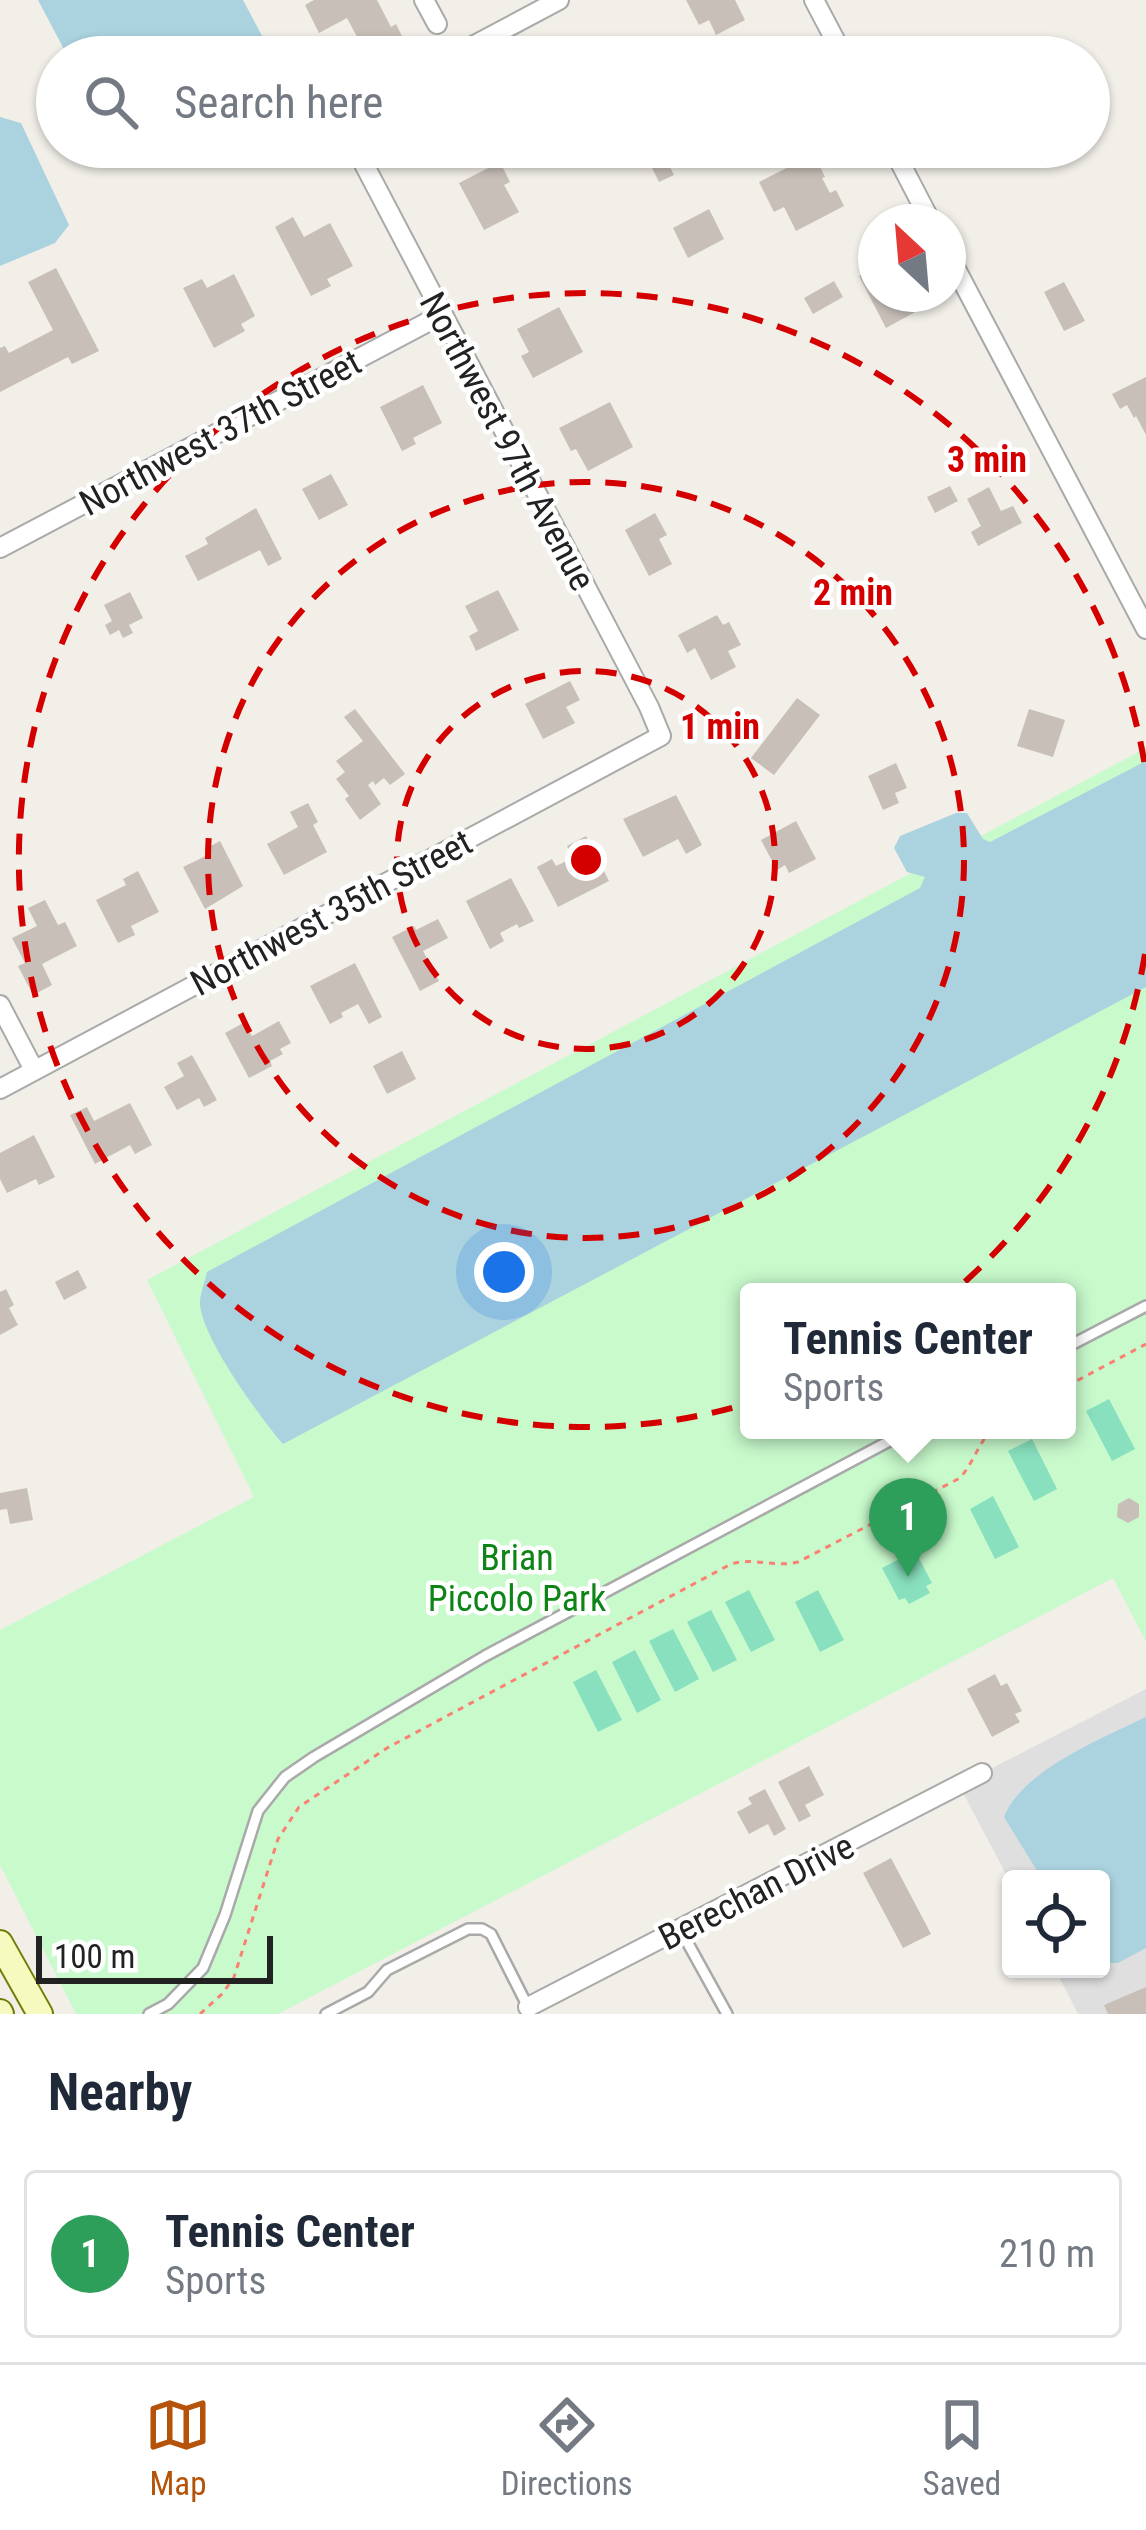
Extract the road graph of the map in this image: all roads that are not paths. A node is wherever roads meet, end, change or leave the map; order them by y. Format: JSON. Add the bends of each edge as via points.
{"nodes":[{"id":1,"x":424,"y":0,"type":"edge"},
{"id":2,"x":559,"y":0,"type":"edge"},
{"id":3,"x":814,"y":0,"type":"edge"},
{"id":4,"x":437,"y":24,"type":"dead end"},
{"id":5,"x":491,"y":36,"type":"edge"},
{"id":6,"x":833,"y":36,"type":"edge"},
{"id":7,"x":366,"y":168,"type":"edge"},
{"id":8,"x":903,"y":168,"type":"edge"},
{"id":9,"x":922,"y":204,"type":"edge"},
{"id":10,"x":966,"y":288,"type":"edge"},
{"id":11,"x":441,"y":315,"type":"junction"},
{"id":12,"x":0,"y":548,"type":"edge"},
{"id":13,"x":1146,"y":629,"type":"edge"},
{"id":14,"x":662,"y":736,"type":"joint"},
{"id":15,"x":0,"y":1005,"type":"edge"},
{"id":16,"x":34,"y":1070,"type":"junction"},
{"id":17,"x":0,"y":1089,"type":"edge"},
{"id":18,"x":1146,"y":1306,"type":"edge"},
{"id":19,"x":1076,"y":1342,"type":"edge"},
{"id":20,"x":893,"y":1439,"type":"edge"},
{"id":21,"x":982,"y":1773,"type":"dead end"},
{"id":22,"x":680,"y":1929,"type":"junction"},
{"id":23,"x":0,"y":1943,"type":"edge"},
{"id":24,"x":530,"y":2010,"type":"edge"},
{"id":25,"x":40,"y":2014,"type":"edge"},
{"id":26,"x":149,"y":2014,"type":"edge"},
{"id":27,"x":326,"y":2014,"type":"edge"},
{"id":28,"x":727,"y":2014,"type":"edge"}],
"edges":[{"from":1,"to":4,"type":"street"},
{"from":2,"to":5,"type":"street"},
{"from":3,"to":6,"type":"street"},
{"from":7,"to":11,"type":"street","name":"Northwest 97th Avenue"},
{"from":8,"to":9,"type":"street"},
{"from":10,"to":13,"type":"street"},
{"from":11,"to":12,"type":"street","name":"Northwest 37th Street"},
{"from":11,"to":14,"type":"street","name":"Northwest 97th Avenue"},
{"from":14,"to":16,"type":"street","name":"Northwest 35th Street"},
{"from":15,"to":16,"type":"street"},
{"from":16,"to":17,"type":"street","name":"Northwest 35th Street"},
{"from":18,"to":19,"type":"lane"},
{"from":20,"to":26,"type":"lane","via":[[485,1656],[285,1777],[258,1810],[203,1968]]},
{"from":21,"to":22,"type":"street","name":"Berechan Drive"},
{"from":22,"to":24,"type":"street","name":"Berechan Drive"},
{"from":22,"to":28,"type":"lane"},
{"from":23,"to":25,"type":"main road"},
{"from":24,"to":27,"type":"lane","via":[[491,1934],[468,1929],[387,1970],[368,1992]]}]}
